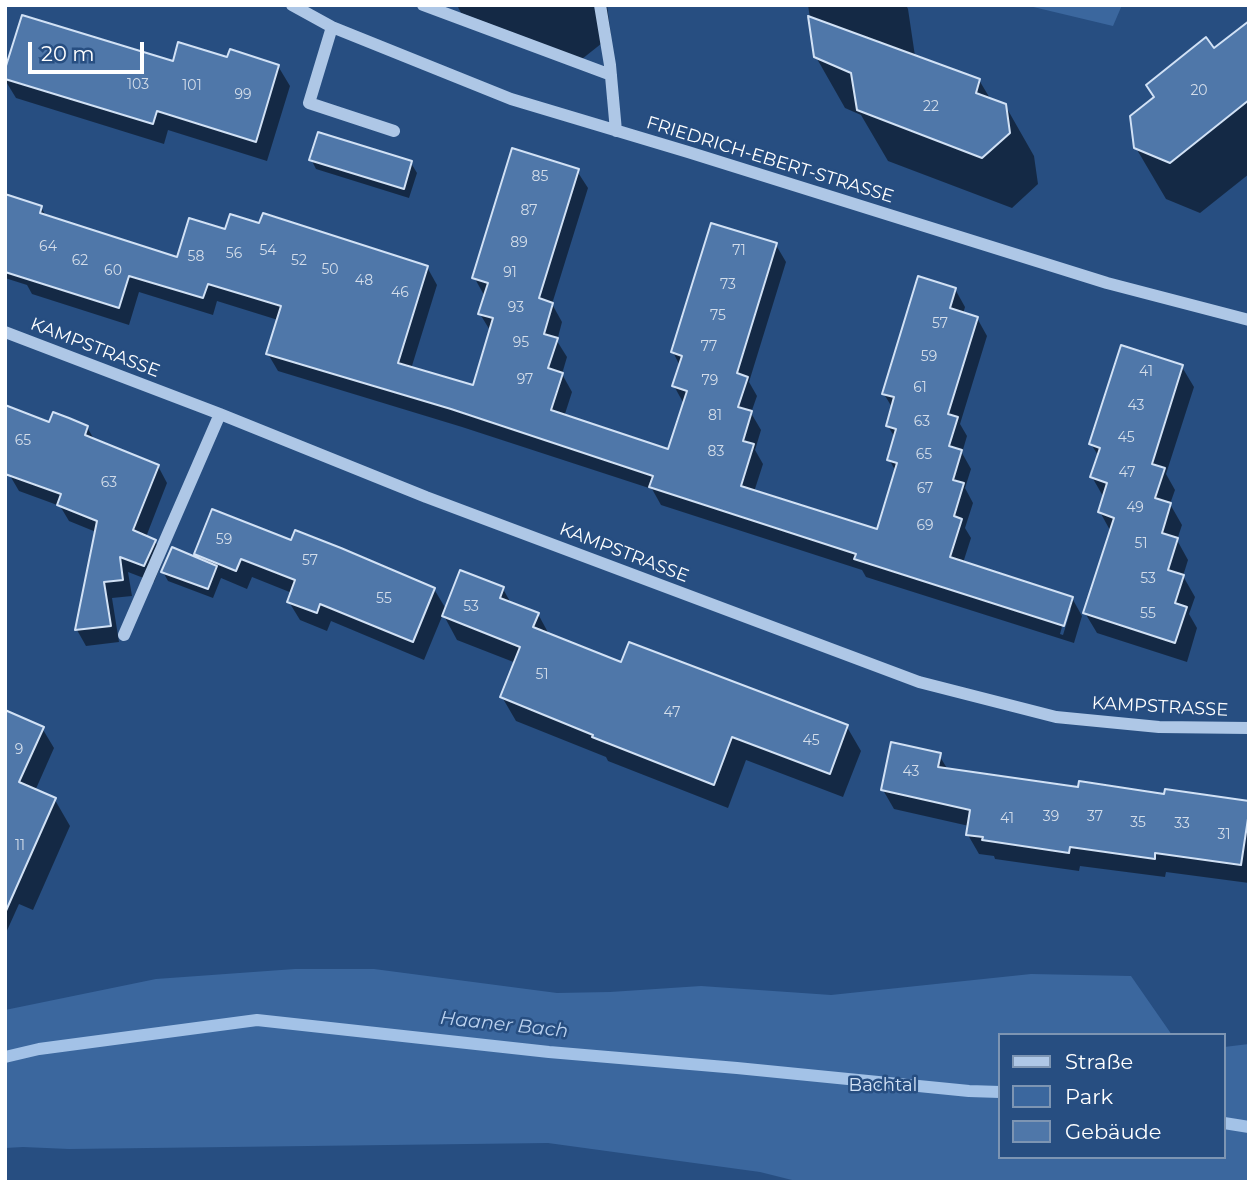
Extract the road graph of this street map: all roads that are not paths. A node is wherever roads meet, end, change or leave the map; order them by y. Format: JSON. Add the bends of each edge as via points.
{"nodes":[{"id":1,"x":292,"y":5,"type":"edge"},
{"id":2,"x":423,"y":5,"type":"edge"},
{"id":3,"x":600,"y":5,"type":"edge"},
{"id":4,"x":332,"y":27,"type":"junction"},
{"id":5,"x":611,"y":75,"type":"junction"},
{"id":6,"x":394,"y":131,"type":"dead end"},
{"id":7,"x":616,"y":131,"type":"junction"},
{"id":8,"x":1249,"y":320,"type":"edge"},
{"id":9,"x":5,"y":332,"type":"edge"},
{"id":10,"x":220,"y":414,"type":"junction"},
{"id":11,"x":124,"y":635,"type":"dead end"},
{"id":12,"x":1249,"y":728,"type":"edge"}],
"edges":[{"from":1,"to":4,"type":"street","name":"FRIEDRICH-EBERT-STRASSE"},
{"from":2,"to":5,"type":"street"},
{"from":3,"to":5,"type":"street"},
{"from":4,"to":6,"type":"street","via":[[309,103]]},
{"from":4,"to":7,"type":"street","name":"FRIEDRICH-EBERT-STRASSE","via":[[511,99]]},
{"from":5,"to":7,"type":"street"},
{"from":7,"to":8,"type":"street","name":"FRIEDRICH-EBERT-STRASSE","via":[[1107,283]]},
{"from":9,"to":10,"type":"street","name":"KAMPSTRASSE"},
{"from":10,"to":11,"type":"street"},
{"from":10,"to":12,"type":"street","name":"KAMPSTRASSE","via":[[426,497],[919,682],[1056,718],[1159,727]]}]}
